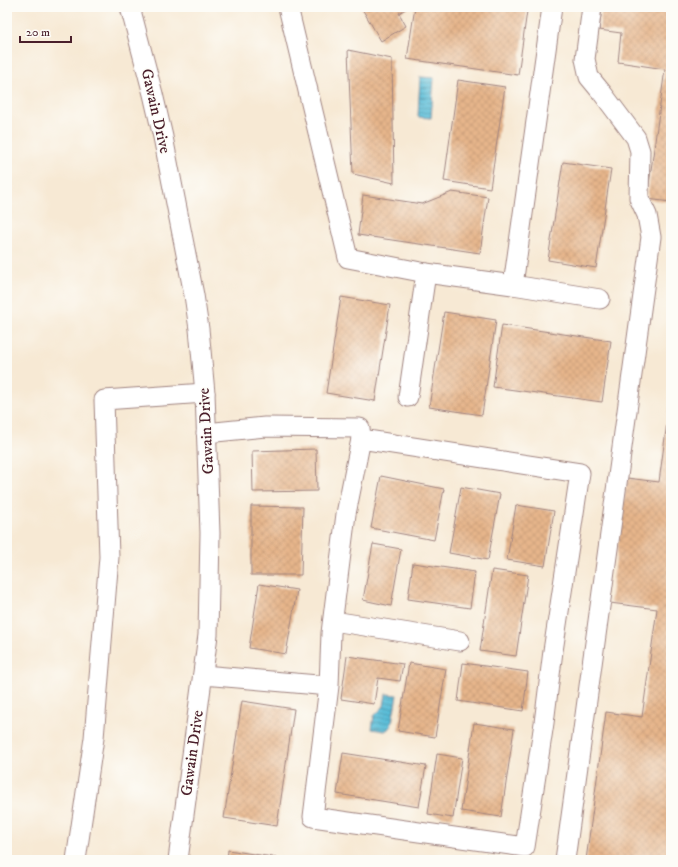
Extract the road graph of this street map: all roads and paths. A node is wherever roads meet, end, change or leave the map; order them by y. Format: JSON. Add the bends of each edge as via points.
{"nodes":[{"id":1,"x":130,"y":7,"type":"edge"},
{"id":2,"x":288,"y":7,"type":"edge"},
{"id":3,"x":552,"y":7,"type":"edge"},
{"id":4,"x":592,"y":7,"type":"edge"},
{"id":5,"x":426,"y":273,"type":"junction"},
{"id":6,"x":513,"y":285,"type":"junction"},
{"id":7,"x":600,"y":299,"type":"dead end"},
{"id":8,"x":204,"y":393,"type":"junction"},
{"id":9,"x":408,"y":397,"type":"dead end"},
{"id":10,"x":206,"y":433,"type":"junction"},
{"id":11,"x":361,"y":439,"type":"junction"},
{"id":12,"x":333,"y":622,"type":"junction"},
{"id":13,"x":460,"y":641,"type":"dead end"},
{"id":14,"x":203,"y":675,"type":"junction"},
{"id":15,"x":329,"y":686,"type":"junction"},
{"id":16,"x":76,"y":860,"type":"edge"},
{"id":17,"x":178,"y":860,"type":"edge"},
{"id":18,"x":565,"y":860,"type":"edge"}],
"edges":[{"from":1,"to":8,"type":"street","name":"Gawain Drive","via":[[155,102],[172,182],[199,329]]},
{"from":2,"to":5,"type":"street","via":[[348,258]]},
{"from":3,"to":6,"type":"street"},
{"from":4,"to":18,"type":"street","via":[[585,59],[589,77],[636,138],[640,151],[639,198],[647,215],[651,237]]},
{"from":5,"to":6,"type":"street"},
{"from":5,"to":9,"type":"street"},
{"from":6,"to":7,"type":"street"},
{"from":8,"to":10,"type":"street","name":"Gawain Drive"},
{"from":8,"to":16,"type":"street","via":[[104,400],[109,557],[94,738]]},
{"from":10,"to":11,"type":"street","via":[[265,427],[360,428]]},
{"from":10,"to":14,"type":"street","name":"Gawain Drive","via":[[210,583]]},
{"from":11,"to":12,"type":"street","via":[[346,514]]},
{"from":11,"to":15,"type":"street","via":[[580,473],[525,847],[313,817]]},
{"from":12,"to":13,"type":"street"},
{"from":12,"to":15,"type":"street"},
{"from":14,"to":15,"type":"street"},
{"from":14,"to":17,"type":"street","name":"Gawain Drive"}]}
